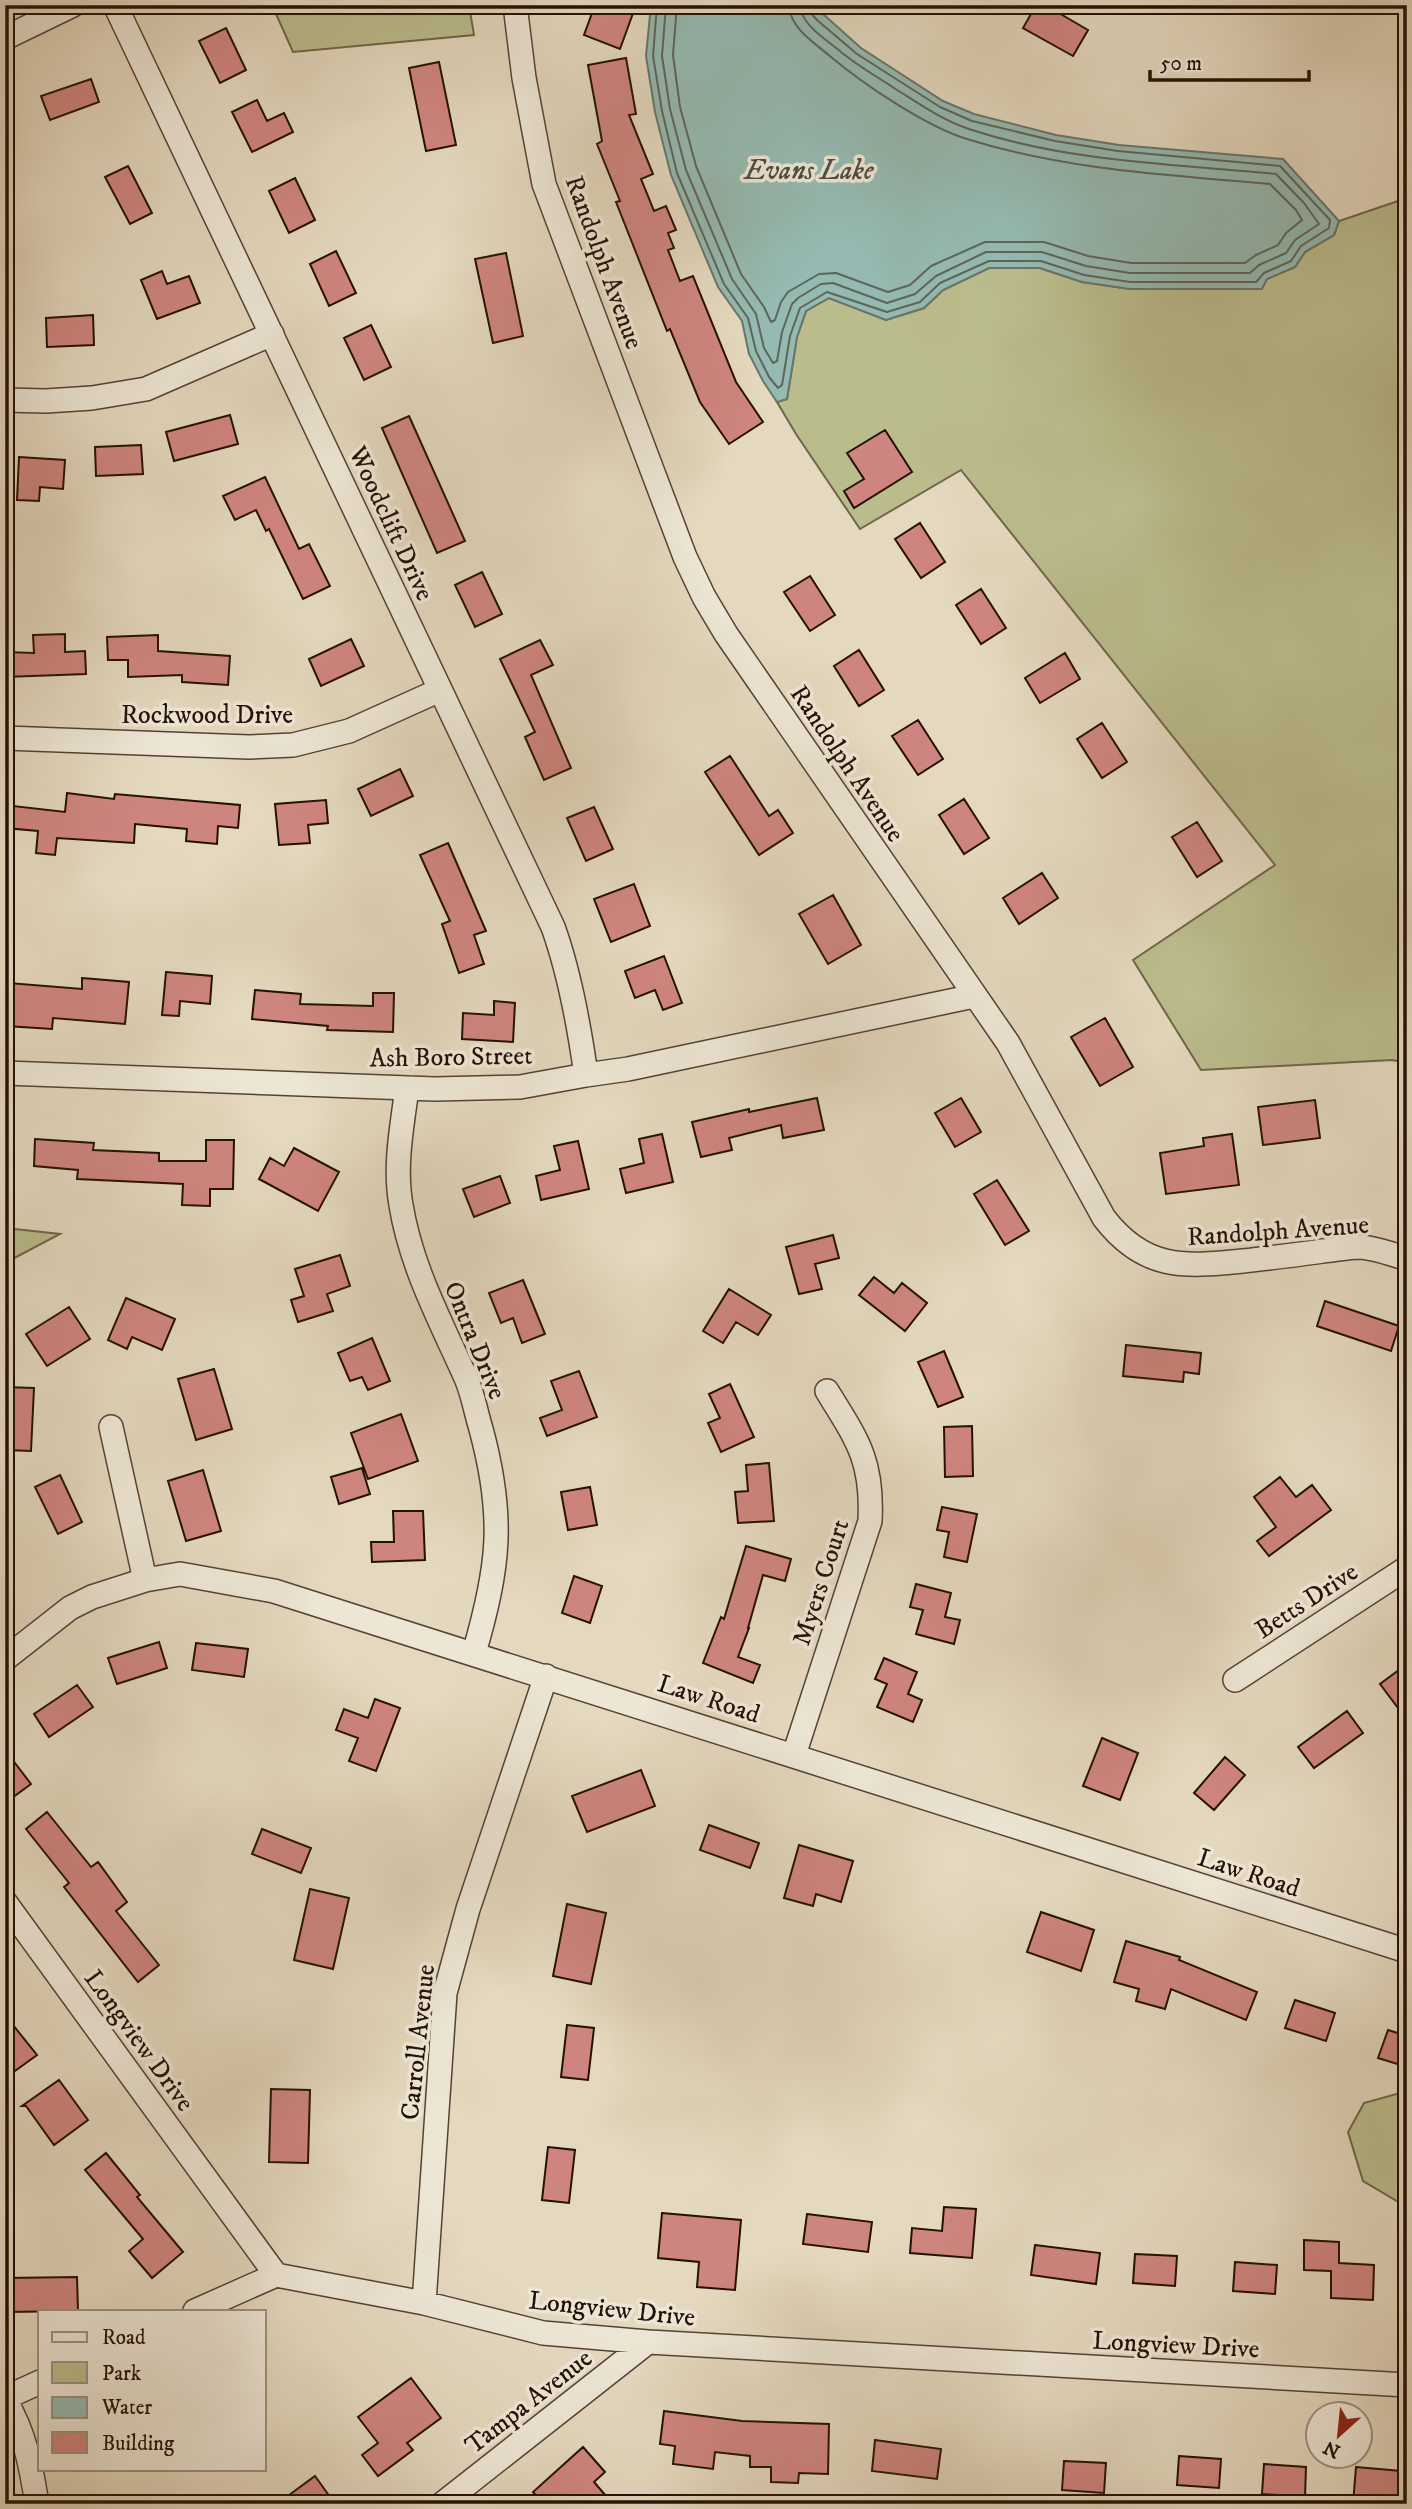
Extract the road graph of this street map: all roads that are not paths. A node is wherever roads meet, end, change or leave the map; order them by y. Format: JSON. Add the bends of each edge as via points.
{"nodes":[{"id":1,"x":74,"y":5,"type":"edge"},
{"id":2,"x":116,"y":5,"type":"edge"},
{"id":3,"x":514,"y":5,"type":"edge"},
{"id":4,"x":5,"y":38,"type":"edge"},
{"id":5,"x":272,"y":334,"type":"junction"},
{"id":6,"x":5,"y":400,"type":"edge"},
{"id":7,"x":440,"y":690,"type":"junction"},
{"id":8,"x":5,"y":737,"type":"edge"},
{"id":9,"x":974,"y":996,"type":"junction"},
{"id":10,"x":5,"y":1073,"type":"edge"},
{"id":11,"x":586,"y":1074,"type":"junction"},
{"id":12,"x":407,"y":1088,"type":"junction"},
{"id":13,"x":1407,"y":1259,"type":"edge"},
{"id":14,"x":827,"y":1391,"type":"dead end"},
{"id":15,"x":111,"y":1427,"type":"dead end"},
{"id":16,"x":1407,"y":1568,"type":"edge"},
{"id":17,"x":145,"y":1580,"type":"junction"},
{"id":18,"x":474,"y":1653,"type":"junction"},
{"id":19,"x":5,"y":1659,"type":"edge"},
{"id":20,"x":546,"y":1676,"type":"junction"},
{"id":21,"x":1235,"y":1679,"type":"dead end"},
{"id":22,"x":793,"y":1755,"type":"junction"},
{"id":23,"x":5,"y":1902,"type":"edge"},
{"id":24,"x":1407,"y":1951,"type":"edge"},
{"id":25,"x":276,"y":2275,"type":"junction"},
{"id":26,"x":424,"y":2303,"type":"junction"},
{"id":27,"x":197,"y":2310,"type":"edge"},
{"id":28,"x":648,"y":2342,"type":"junction"},
{"id":29,"x":38,"y":2383,"type":"edge"},
{"id":30,"x":1407,"y":2385,"type":"edge"},
{"id":31,"x":5,"y":2399,"type":"edge"},
{"id":32,"x":37,"y":2504,"type":"edge"},
{"id":33,"x":442,"y":2504,"type":"edge"}],
"edges":[{"from":1,"to":4,"type":"street"},
{"from":2,"to":5,"type":"street","name":"Woodclift Drive"},
{"from":3,"to":9,"type":"street","name":"Randolph Avenue","via":[[544,184],[685,557],[726,634]]},
{"from":5,"to":6,"type":"street","via":[[146,388],[92,398]]},
{"from":5,"to":7,"type":"street","name":"Woodclift Drive"},
{"from":7,"to":8,"type":"street","name":"Rockwood Drive","via":[[349,731],[293,745]]},
{"from":7,"to":11,"type":"street","name":"Woodclift Drive","via":[[553,927],[563,954]]},
{"from":9,"to":11,"type":"street","name":"Ash Boro Street"},
{"from":9,"to":13,"type":"street","name":"Randolph Avenue","via":[[1008,1043],[1104,1218],[1134,1248],[1160,1261],[1189,1266],[1360,1247]]},
{"from":10,"to":12,"type":"street","name":"Ash Boro Street"},
{"from":11,"to":12,"type":"street","name":"Ash Boro Street","via":[[520,1087]]},
{"from":12,"to":18,"type":"street","name":"Ontra Drive","via":[[399,1147],[401,1205],[429,1300],[467,1382],[495,1492],[497,1554]]},
{"from":14,"to":22,"type":"street","name":"Myers Court","via":[[867,1464],[870,1521]]},
{"from":15,"to":17,"type":"street"},
{"from":16,"to":21,"type":"street","name":"Betts Drive"},
{"from":17,"to":18,"type":"street","name":"Law Road","via":[[180,1574],[245,1584]]},
{"from":17,"to":19,"type":"street","name":"Law Road","via":[[70,1608]]},
{"from":18,"to":20,"type":"street","name":"Law Road"},
{"from":20,"to":22,"type":"street","name":"Law Road"},
{"from":20,"to":26,"type":"street","name":"Carroll Avenue","via":[[468,1909],[446,1993]]},
{"from":22,"to":24,"type":"street","name":"Law Road"},
{"from":23,"to":25,"type":"street","name":"Longview Drive"},
{"from":25,"to":26,"type":"street","name":"Longview Drive"},
{"from":25,"to":27,"type":"street"},
{"from":26,"to":28,"type":"street","name":"Longview Drive","via":[[543,2333]]},
{"from":28,"to":30,"type":"street","name":"Longview Drive"},
{"from":28,"to":33,"type":"street","name":"Tampa Avenue"},
{"from":29,"to":31,"type":"street"},
{"from":31,"to":32,"type":"street","via":[[24,2437]]}]}
